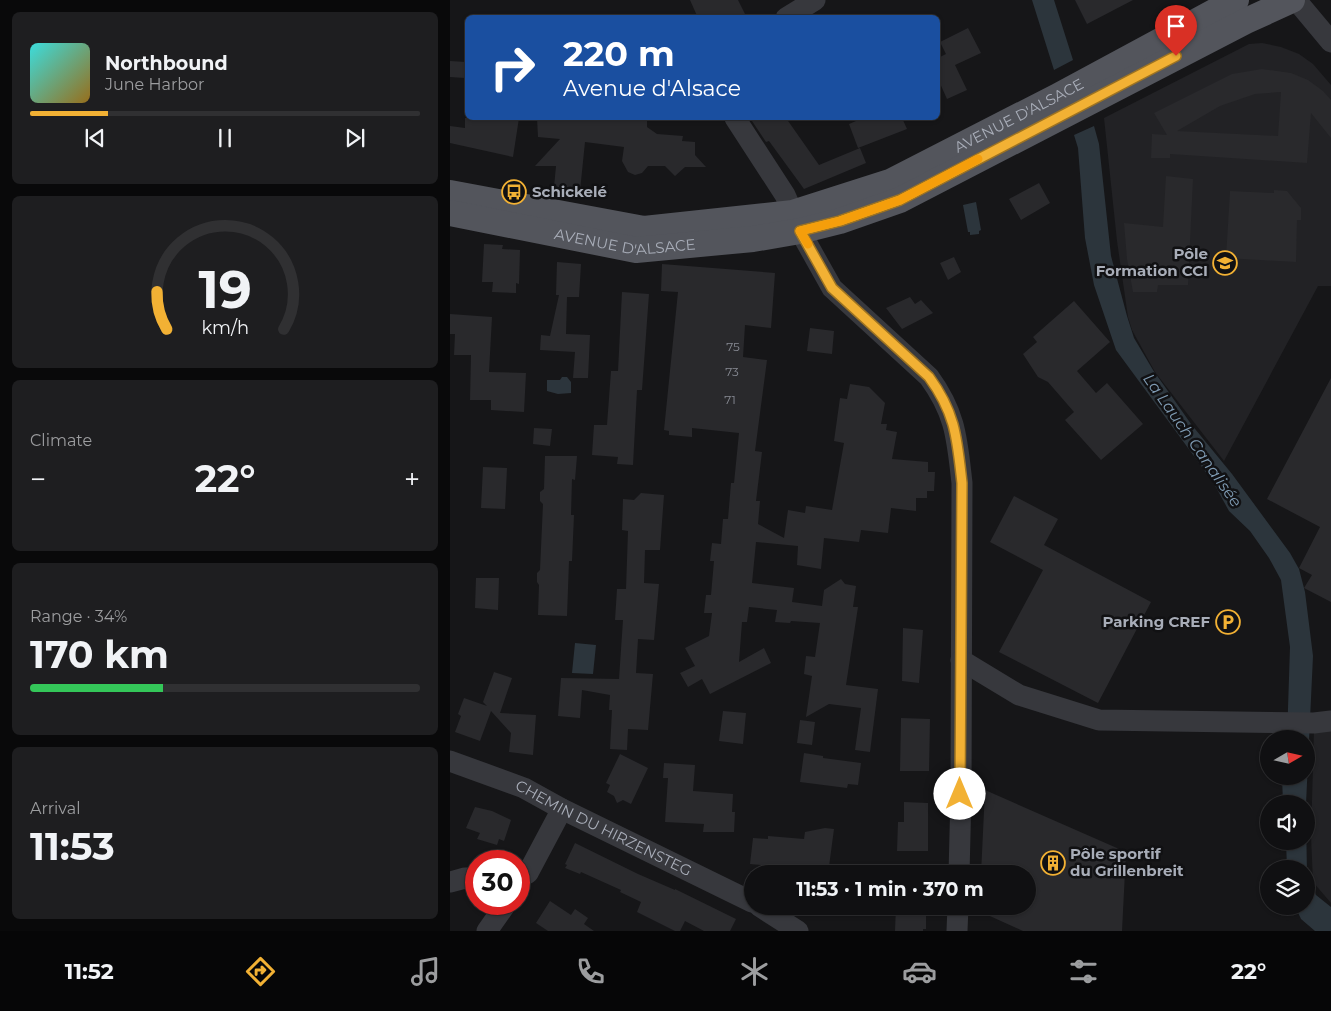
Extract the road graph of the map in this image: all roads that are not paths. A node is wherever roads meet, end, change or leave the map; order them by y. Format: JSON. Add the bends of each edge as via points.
{"nodes":[{"id":1,"x":815,"y":0,"type":"edge"},
{"id":2,"x":1236,"y":0,"type":"edge"},
{"id":3,"x":1294,"y":0,"type":"edge"},
{"id":4,"x":791,"y":15,"type":"edge"},
{"id":5,"x":1331,"y":42,"type":"edge"},
{"id":6,"x":737,"y":120,"type":"edge"},
{"id":7,"x":450,"y":193,"type":"edge"},
{"id":8,"x":450,"y":214,"type":"edge"},
{"id":9,"x":797,"y":222,"type":"junction"},
{"id":10,"x":961,"y":660,"type":"junction"},
{"id":11,"x":1322,"y":722,"type":"edge"},
{"id":12,"x":450,"y":761,"type":"edge"},
{"id":13,"x":562,"y":809,"type":"junction"},
{"id":14,"x":958,"y":865,"type":"edge"},
{"id":15,"x":530,"y":869,"type":"edge"},
{"id":16,"x":465,"y":878,"type":"edge"},
{"id":17,"x":450,"y":882,"type":"edge"},
{"id":18,"x":744,"y":898,"type":"edge"},
{"id":19,"x":498,"y":915,"type":"edge"},
{"id":20,"x":773,"y":915,"type":"edge"},
{"id":21,"x":958,"y":915,"type":"edge"},
{"id":22,"x":487,"y":931,"type":"edge"},
{"id":23,"x":798,"y":931,"type":"edge"},
{"id":24,"x":957,"y":931,"type":"edge"}],
"edges":[{"from":1,"to":4,"type":"street"},
{"from":2,"to":9,"type":"main road","name":"AVENUE D'ALSACE","via":[[890,182]]},
{"from":3,"to":5,"type":"street"},
{"from":3,"to":9,"type":"main road","name":"AVENUE D'ALSACE","via":[[1246,20],[900,200],[840,221]]},
{"from":6,"to":9,"type":"street","via":[[785,194]]},
{"from":7,"to":9,"type":"main road","name":"AVENUE D'ALSACE","via":[[644,229]]},
{"from":8,"to":9,"type":"main road","name":"AVENUE D'ALSACE","via":[[636,250],[753,239]]},
{"from":9,"to":10,"type":"street","via":[[832,288],[929,377],[950,412],[958,442],[962,483]]},
{"from":10,"to":11,"type":"street","via":[[1019,695],[1099,720]]},
{"from":10,"to":14,"type":"street"},
{"from":12,"to":13,"type":"street","name":"CHEMIN DU HIRZENSTEG","via":[[524,788]]},
{"from":13,"to":15,"type":"street"},
{"from":13,"to":18,"type":"street","name":"CHEMIN DU HIRZENSTEG"},
{"from":16,"to":17,"type":"street"},
{"from":19,"to":22,"type":"street"},
{"from":20,"to":23,"type":"street"},
{"from":21,"to":24,"type":"street"}]}
